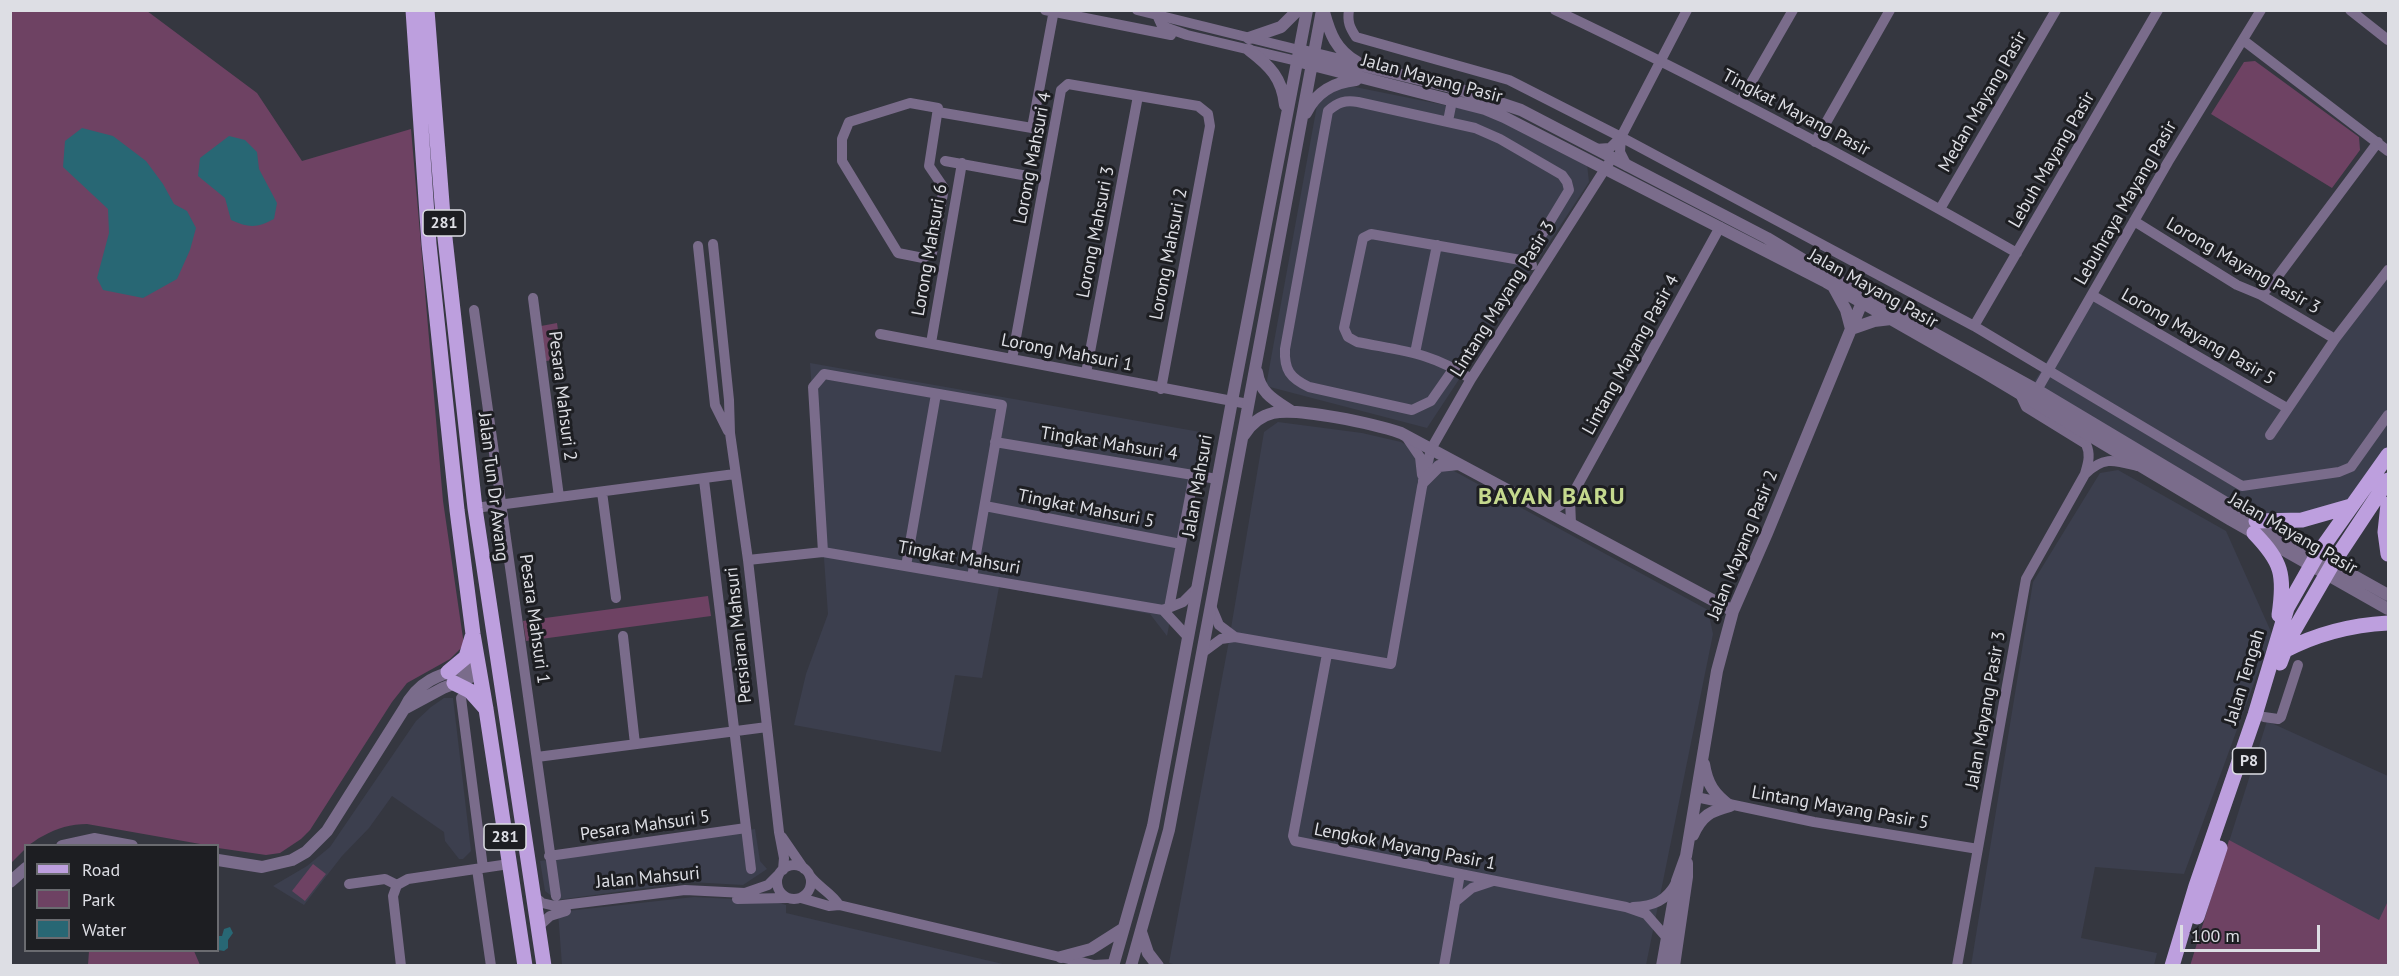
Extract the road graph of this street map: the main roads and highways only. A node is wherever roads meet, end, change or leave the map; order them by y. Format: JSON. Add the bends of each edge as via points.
{"nodes":[{"id":1,"x":412,"y":10,"type":"edge"},
{"id":2,"x":427,"y":10,"type":"edge"},
{"id":3,"x":2388,"y":455,"type":"edge"},
{"id":4,"x":2388,"y":480,"type":"edge"},
{"id":5,"x":2388,"y":504,"type":"edge"},
{"id":6,"x":2351,"y":506,"type":"junction"},
{"id":7,"x":2388,"y":554,"type":"edge"},
{"id":8,"x":2388,"y":623,"type":"edge"},
{"id":9,"x":473,"y":634,"type":"junction"},
{"id":10,"x":494,"y":642,"type":"junction"},
{"id":11,"x":2279,"y":652,"type":"junction"},
{"id":12,"x":483,"y":667,"type":"junction"},
{"id":13,"x":500,"y":684,"type":"junction"},
{"id":14,"x":486,"y":709,"type":"junction"},
{"id":15,"x":2259,"y":716,"type":"junction"},
{"id":16,"x":525,"y":966,"type":"edge"},
{"id":17,"x":544,"y":966,"type":"edge"},
{"id":18,"x":2172,"y":966,"type":"edge"},
{"id":19,"x":2182,"y":966,"type":"edge"}],
"edges":[{"from":1,"to":9,"type":"main road","name":"Jalan Tun Dr Awang","number":"281","via":[[429,244]]},
{"from":2,"to":10,"type":"main road","name":"Jalan Tun Dr Awang","number":"281","via":[[446,250]]},
{"from":3,"to":6,"type":"main road","name":"Jalan Tengah","number":"P8"},
{"from":4,"to":11,"type":"main road","name":"Jalan Tengah","number":"P8"},
{"from":5,"to":7,"type":"main road"},
{"from":6,"to":11,"type":"main road","name":"Jalan Tengah","number":"P8","via":[[2287,608]]},
{"from":6,"to":11,"type":"main road","via":[[2302,520],[2255,527],[2272,551],[2282,579]]},
{"from":8,"to":11,"type":"main road","via":[[2346,628]]},
{"from":9,"to":12,"type":"main road","name":"Jalan Tun Dr Awang","number":"281"},
{"from":9,"to":14,"type":"main road","via":[[469,654],[451,678]]},
{"from":10,"to":12,"type":"main road"},
{"from":10,"to":13,"type":"main road","name":"Jalan Tun Dr Awang","number":"281"},
{"from":11,"to":15,"type":"main road","name":"Jalan Tengah","number":"P8"},
{"from":12,"to":13,"type":"main road"},
{"from":12,"to":14,"type":"main road","name":"Jalan Tun Dr Awang","number":"281"},
{"from":13,"to":17,"type":"main road","name":"Jalan Tun Dr Awang","number":"281"},
{"from":14,"to":16,"type":"main road","name":"Jalan Tun Dr Awang","number":"281"},
{"from":15,"to":18,"type":"main road","name":"Jalan Tengah","number":"P8","via":[[2196,886]]},
{"from":15,"to":19,"type":"main road","name":"Jalan Tengah","number":"P8"}]}
